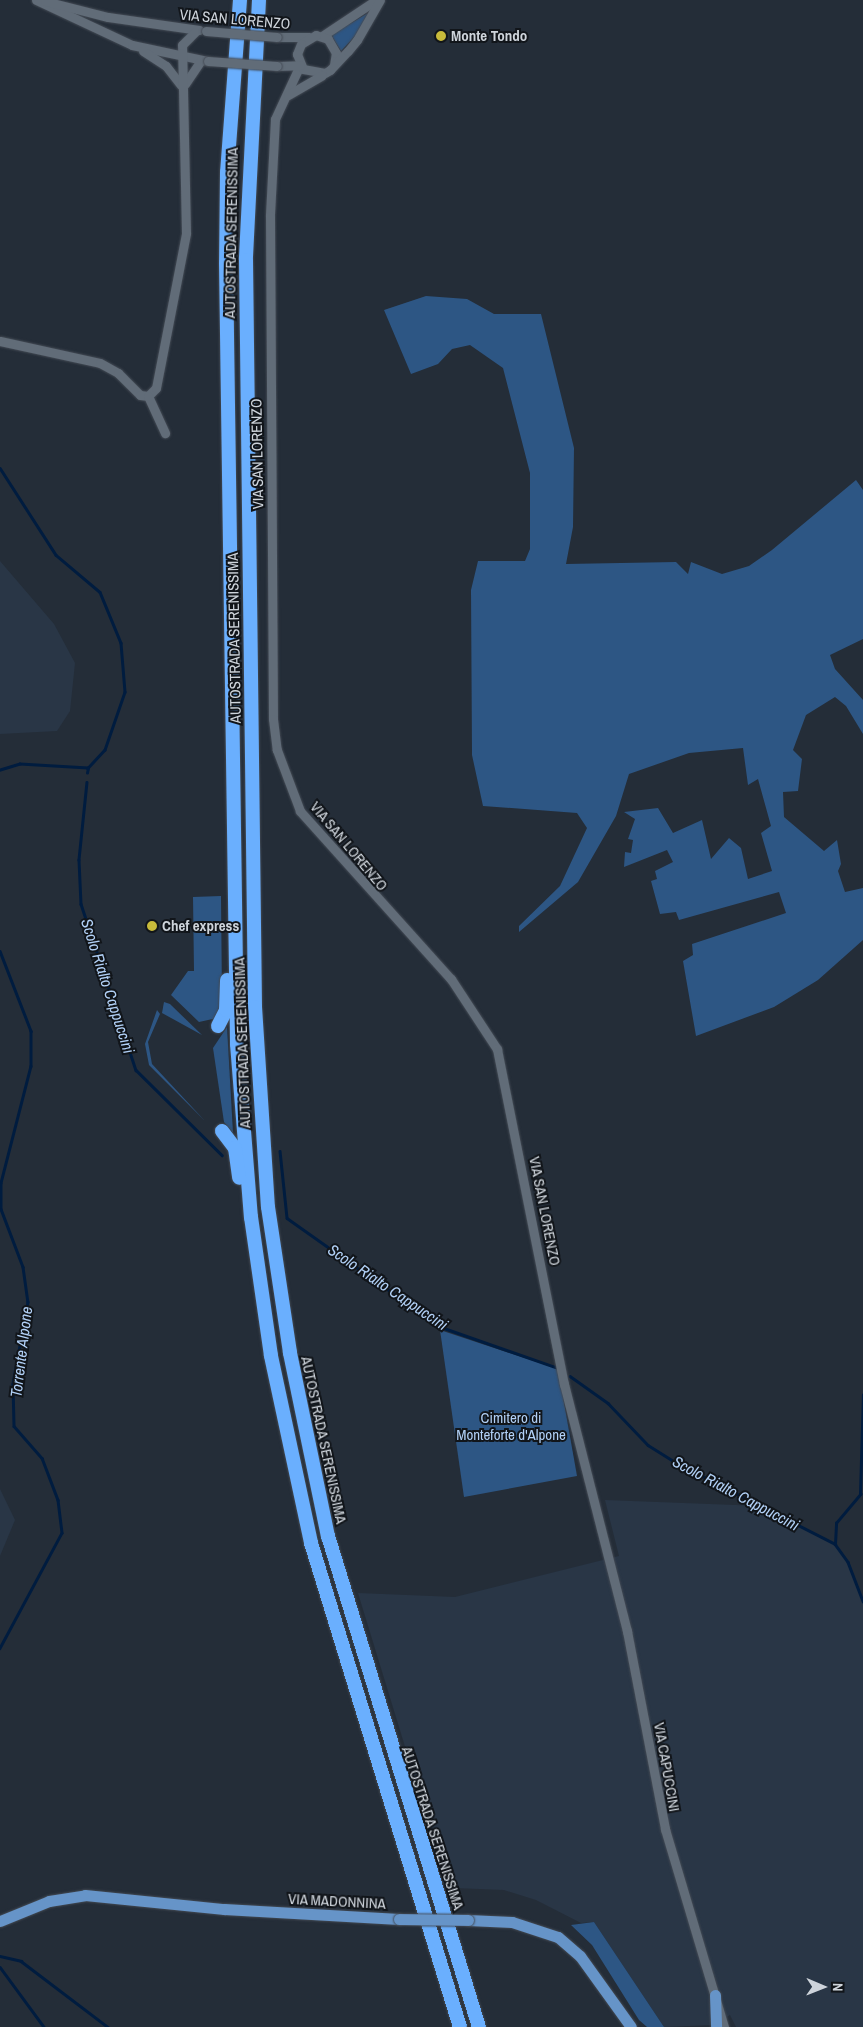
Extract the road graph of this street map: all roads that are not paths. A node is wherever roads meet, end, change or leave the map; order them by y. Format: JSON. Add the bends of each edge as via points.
{"nodes":[{"id":1,"x":36,"y":0,"type":"edge"},
{"id":2,"x":42,"y":0,"type":"edge"},
{"id":3,"x":240,"y":0,"type":"edge"},
{"id":4,"x":258,"y":0,"type":"edge"},
{"id":5,"x":378,"y":0,"type":"edge"},
{"id":6,"x":201,"y":30,"type":"junction"},
{"id":7,"x":322,"y":36,"type":"junction"},
{"id":8,"x":309,"y":37,"type":"junction"},
{"id":9,"x":132,"y":45,"type":"junction"},
{"id":10,"x":182,"y":58,"type":"junction"},
{"id":11,"x":205,"y":61,"type":"junction"},
{"id":12,"x":334,"y":65,"type":"junction"},
{"id":13,"x":295,"y":68,"type":"junction"},
{"id":14,"x":325,"y":73,"type":"junction"},
{"id":15,"x":184,"y":90,"type":"junction"},
{"id":16,"x":288,"y":95,"type":"junction"},
{"id":17,"x":0,"y":341,"type":"edge"},
{"id":18,"x":148,"y":396,"type":"junction"},
{"id":19,"x":165,"y":433,"type":"dead end"},
{"id":20,"x":235,"y":915,"type":"junction"},
{"id":21,"x":218,"y":1026,"type":"dead end"},
{"id":22,"x":222,"y":1131,"type":"dead end"},
{"id":23,"x":251,"y":1217,"type":"junction"},
{"id":24,"x":596,"y":1508,"type":"joint"},
{"id":25,"x":0,"y":1921,"type":"edge"},
{"id":26,"x":715,"y":1995,"type":"junction"},
{"id":27,"x":460,"y":2027,"type":"edge"},
{"id":28,"x":479,"y":2027,"type":"edge"},
{"id":29,"x":631,"y":2027,"type":"edge"},
{"id":30,"x":716,"y":2027,"type":"edge"},
{"id":31,"x":724,"y":2027,"type":"edge"}],
"edges":[{"from":1,"to":9,"type":"street"},
{"from":2,"to":6,"type":"street","name":"VIA SAN LORENZO","via":[[108,17]]},
{"from":3,"to":20,"type":"highway","name":"AUTOSTRADA SERENISSIMA","via":[[227,172],[226,254]]},
{"from":4,"to":28,"type":"highway","name":"AUTOSTRADA SERENISSIMA","via":[[247,167],[246,279],[255,1007],[268,1207],[290,1353],[328,1536]]},
{"from":5,"to":7,"type":"street"},
{"from":5,"to":12,"type":"street","via":[[357,40]]},
{"from":6,"to":8,"type":"street","name":"VIA SAN LORENZO","bridge":true},
{"from":6,"to":10,"type":"street","via":[[182,46]]},
{"from":7,"to":8,"type":"street"},
{"from":7,"to":12,"type":"street","via":[[335,48]]},
{"from":8,"to":13,"type":"street","via":[[298,49]]},
{"from":9,"to":10,"type":"street"},
{"from":9,"to":15,"type":"street","via":[[166,66]]},
{"from":10,"to":11,"type":"street"},
{"from":10,"to":15,"type":"street"},
{"from":11,"to":13,"type":"street","bridge":true},
{"from":11,"to":15,"type":"street","via":[[189,72]]},
{"from":12,"to":14,"type":"street"},
{"from":13,"to":14,"type":"street","via":[[313,74]]},
{"from":13,"to":16,"type":"street","name":"VIA SAN LORENZO"},
{"from":14,"to":16,"type":"street"},
{"from":15,"to":18,"type":"street","via":[[186,233],[160,380]]},
{"from":16,"to":24,"type":"street","name":"VIA SAN LORENZO","via":[[275,120],[270,238],[277,750],[286,782],[306,818],[451,979],[497,1048],[564,1384]]},
{"from":17,"to":18,"type":"street","via":[[100,363],[118,373],[140,395]]},
{"from":18,"to":19,"type":"street"},
{"from":20,"to":21,"type":"highway","via":[[226,1010]]},
{"from":20,"to":23,"type":"highway","name":"AUTOSTRADA SERENISSIMA","via":[[237,1044]]},
{"from":22,"to":23,"type":"highway","via":[[234,1148]]},
{"from":23,"to":27,"type":"highway","name":"AUTOSTRADA SERENISSIMA","via":[[271,1356],[311,1543]]},
{"from":24,"to":26,"type":"street","name":"VIA CAPUCCINI","via":[[627,1631],[665,1829]]},
{"from":25,"to":29,"type":"main road","name":"VIA MADONNINA","bridge":true,"via":[[49,1901],[85,1895],[224,1909],[512,1922],[558,1937],[580,1956]]},
{"from":26,"to":30,"type":"main road"},
{"from":26,"to":31,"type":"street","name":"VIA CAPUCCINI"}]}
